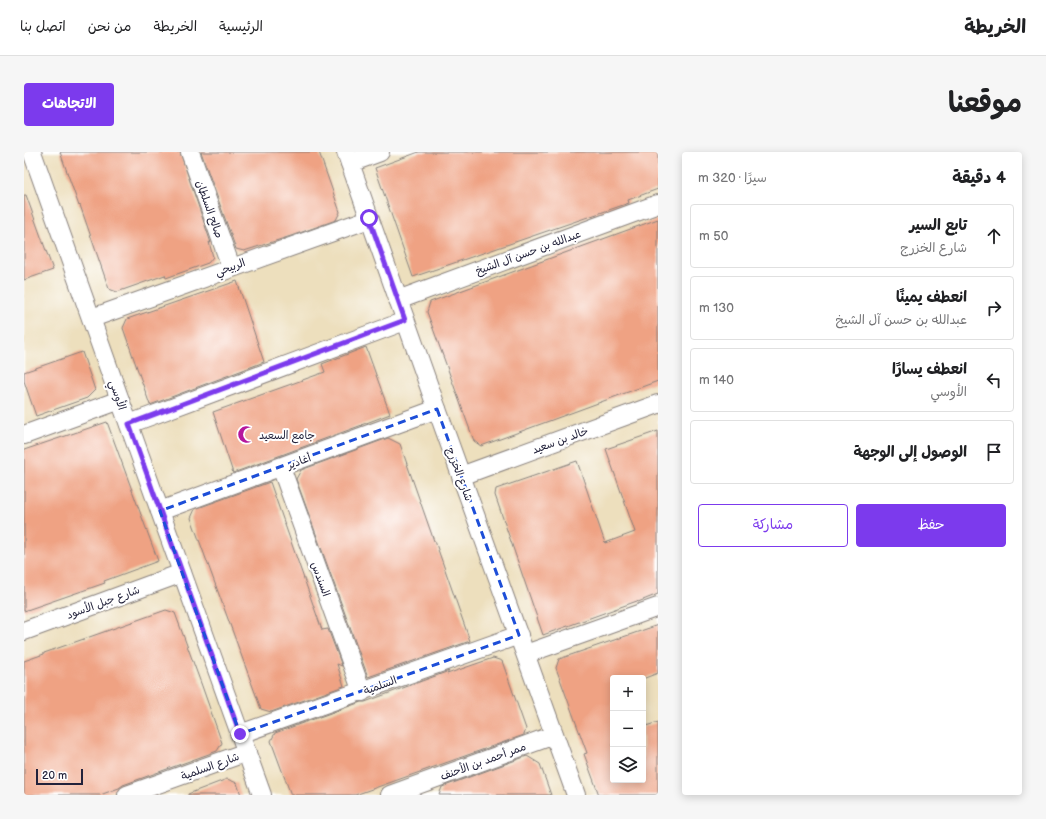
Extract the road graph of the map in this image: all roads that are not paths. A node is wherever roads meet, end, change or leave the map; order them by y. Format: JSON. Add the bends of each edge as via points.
{"nodes":[{"id":1,"x":32,"y":152,"type":"edge"},
{"id":2,"x":190,"y":152,"type":"edge"},
{"id":3,"x":380,"y":152,"type":"edge"},
{"id":4,"x":348,"y":158,"type":"edge"},
{"id":5,"x":658,"y":204,"type":"edge"},
{"id":6,"x":369,"y":218,"type":"junction"},
{"id":7,"x":231,"y":267,"type":"junction"},
{"id":8,"x":398,"y":300,"type":"junction"},
{"id":9,"x":92,"y":318,"type":"junction"},
{"id":10,"x":405,"y":320,"type":"junction"},
{"id":11,"x":120,"y":400,"type":"junction"},
{"id":12,"x":658,"y":404,"type":"edge"},
{"id":13,"x":437,"y":409,"type":"junction"},
{"id":14,"x":129,"y":424,"type":"junction"},
{"id":15,"x":24,"y":435,"type":"edge"},
{"id":16,"x":281,"y":467,"type":"junction"},
{"id":17,"x":461,"y":476,"type":"junction"},
{"id":18,"x":160,"y":511,"type":"junction"},
{"id":19,"x":182,"y":573,"type":"junction"},
{"id":20,"x":658,"y":606,"type":"edge"},
{"id":21,"x":24,"y":631,"type":"edge"},
{"id":22,"x":519,"y":635,"type":"junction"},
{"id":23,"x":526,"y":654,"type":"junction"},
{"id":24,"x":362,"y":692,"type":"junction"},
{"id":25,"x":240,"y":734,"type":"junction"},
{"id":26,"x":554,"y":735,"type":"junction"},
{"id":27,"x":247,"y":752,"type":"junction"},
{"id":28,"x":422,"y":790,"type":"edge"},
{"id":29,"x":127,"y":795,"type":"edge"},
{"id":30,"x":262,"y":795,"type":"edge"},
{"id":31,"x":390,"y":795,"type":"edge"},
{"id":32,"x":576,"y":795,"type":"edge"}],
"edges":[{"from":1,"to":9,"type":"street","name":"الأوسي"},
{"from":2,"to":7,"type":"street","name":"صالح السلطان"},
{"from":3,"to":4,"type":"street"},
{"from":4,"to":6,"type":"street","name":"شارع الخزرج"},
{"from":5,"to":8,"type":"street","name":"عبدالله بن حسن آل الشيخ"},
{"from":6,"to":7,"type":"street","name":"الربيحي"},
{"from":6,"to":8,"type":"street","name":"شارع الخزرج"},
{"from":7,"to":9,"type":"street","name":"الربيحي"},
{"from":8,"to":10,"type":"street","name":"شارع الخزرج"},
{"from":9,"to":11,"type":"street","name":"الأوسي"},
{"from":10,"to":13,"type":"street","name":"شارع الخزرج"},
{"from":10,"to":14,"type":"street"},
{"from":11,"to":14,"type":"street","name":"الأوسي"},
{"from":11,"to":15,"type":"street"},
{"from":12,"to":17,"type":"street","name":"خالد بن سعيد"},
{"from":13,"to":16,"type":"street","name":"أغادير"},
{"from":13,"to":17,"type":"street","name":"شارع الخزرج"},
{"from":14,"to":18,"type":"street","name":"الأوسي"},
{"from":16,"to":18,"type":"street","name":"أغادير"},
{"from":16,"to":24,"type":"street","name":"السندس"},
{"from":17,"to":22,"type":"street","name":"شارع الخزرج"},
{"from":18,"to":19,"type":"street","name":"الأوسي"},
{"from":19,"to":21,"type":"street","name":"شارع جبل الأسود"},
{"from":19,"to":25,"type":"street","name":"الأوسي"},
{"from":20,"to":23,"type":"street"},
{"from":22,"to":23,"type":"street","name":"شارع الخزرج"},
{"from":22,"to":24,"type":"street","name":"السلمية"},
{"from":23,"to":26,"type":"street","name":"شارع الخزرج"},
{"from":24,"to":25,"type":"street","name":"السلمية"},
{"from":25,"to":27,"type":"street","name":"الأوسي"},
{"from":26,"to":28,"type":"street","name":"ممر أحمد بن الأحنف"},
{"from":26,"to":32,"type":"street","name":"شارع الخزرج"},
{"from":27,"to":29,"type":"street","name":"شارع السلمية"},
{"from":27,"to":30,"type":"street","name":"الأوسي"},
{"from":28,"to":31,"type":"street","name":"ممر أحمد بن الأحنف"}]}
